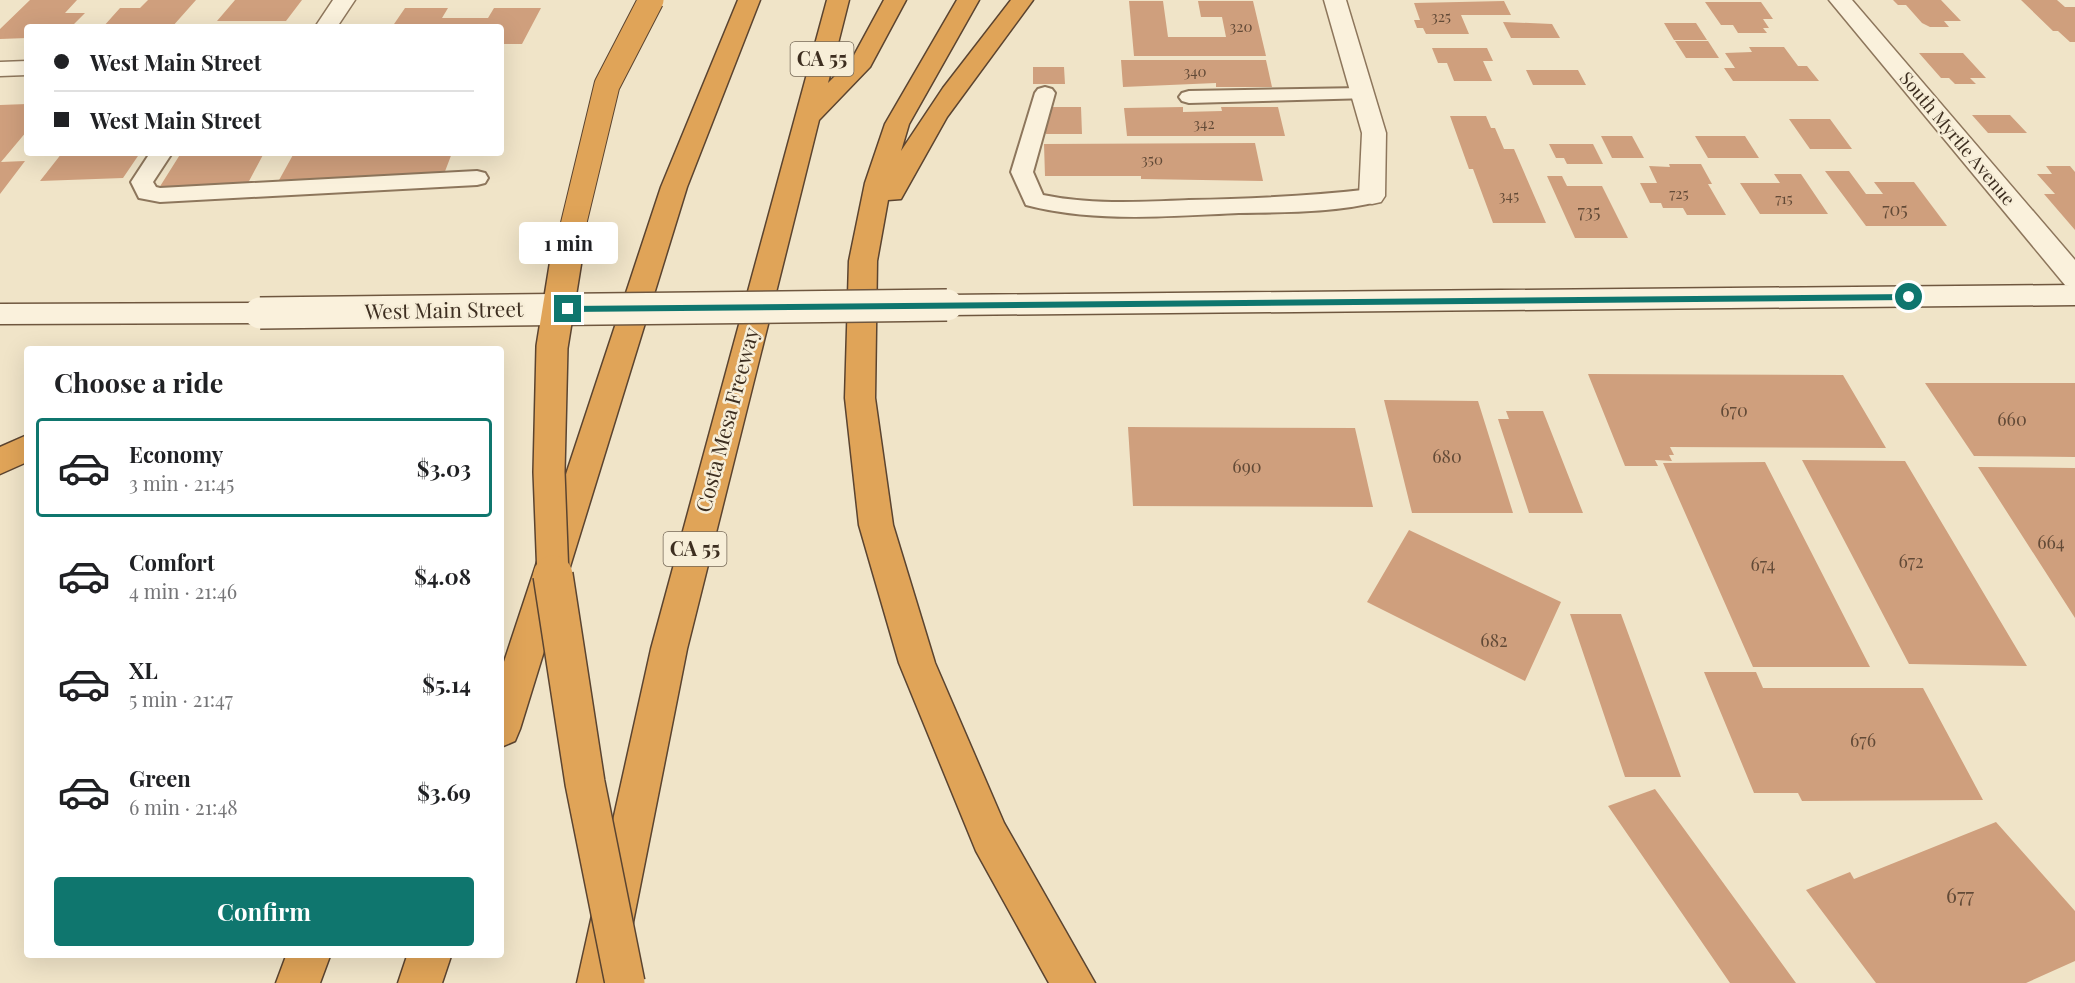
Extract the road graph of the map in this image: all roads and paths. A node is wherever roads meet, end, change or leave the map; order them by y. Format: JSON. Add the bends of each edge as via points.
{"nodes":[{"id":1,"x":344,"y":0,"type":"edge"},
{"id":2,"x":651,"y":0,"type":"edge"},
{"id":3,"x":749,"y":0,"type":"edge"},
{"id":4,"x":838,"y":0,"type":"edge"},
{"id":5,"x":895,"y":0,"type":"edge"},
{"id":6,"x":968,"y":0,"type":"edge"},
{"id":7,"x":1022,"y":0,"type":"edge"},
{"id":8,"x":1335,"y":0,"type":"edge"},
{"id":9,"x":1840,"y":0,"type":"edge"},
{"id":10,"x":328,"y":24,"type":"edge"},
{"id":11,"x":24,"y":68,"type":"edge"},
{"id":12,"x":0,"y":69,"type":"edge"},
{"id":13,"x":1045,"y":93,"type":"dead end"},
{"id":14,"x":1363,"y":94,"type":"junction"},
{"id":15,"x":1189,"y":97,"type":"dead end"},
{"id":16,"x":806,"y":119,"type":"junction"},
{"id":17,"x":159,"y":156,"type":"edge"},
{"id":18,"x":477,"y":178,"type":"dead end"},
{"id":19,"x":1372,"y":196,"type":"joint"},
{"id":20,"x":863,"y":261,"type":"junction"},
{"id":21,"x":2075,"y":278,"type":"edge"},
{"id":22,"x":2075,"y":295,"type":"edge"},
{"id":23,"x":0,"y":314,"type":"edge"},
{"id":24,"x":24,"y":449,"type":"edge"},
{"id":25,"x":0,"y":462,"type":"edge"},
{"id":26,"x":504,"y":720,"type":"edge"},
{"id":27,"x":307,"y":958,"type":"edge"},
{"id":28,"x":428,"y":958,"type":"edge"},
{"id":29,"x":298,"y":983,"type":"edge"},
{"id":30,"x":420,"y":983,"type":"edge"},
{"id":31,"x":599,"y":983,"type":"edge"},
{"id":32,"x":625,"y":983,"type":"edge"},
{"id":33,"x":1073,"y":983,"type":"edge"}],
"edges":[{"from":1,"to":10,"type":"street"},
{"from":2,"to":32,"type":"highway","bridge":true,"via":[[607,85],[568,244],[552,347],[549,472],[553,586],[585,783]]},
{"from":3,"to":26,"type":"highway","via":[[674,187]]},
{"from":4,"to":16,"type":"highway","name":"Costa Mesa Freeway","number":"CA 55"},
{"from":5,"to":16,"type":"highway","via":[[862,62]]},
{"from":6,"to":20,"type":"highway","via":[[897,124],[878,183]]},
{"from":7,"to":20,"type":"highway","via":[[941,107],[904,165]]},
{"from":8,"to":14,"type":"street"},
{"from":9,"to":21,"type":"street","name":"South Myrtle Avenue"},
{"from":11,"to":12,"type":"street"},
{"from":13,"to":19,"type":"lane","via":[[1022,172],[1034,200],[1066,208],[1160,208],[1314,204]]},
{"from":14,"to":15,"type":"lane"},
{"from":14,"to":19,"type":"street","via":[[1374,133]]},
{"from":16,"to":31,"type":"highway","name":"Costa Mesa Freeway","number":"CA 55","via":[[669,649]]},
{"from":17,"to":18,"type":"lane","via":[[142,182],[147,193],[159,195]]},
{"from":20,"to":33,"type":"highway","via":[[860,398],[876,525],[917,663],[990,837]]},
{"from":22,"to":23,"type":"street","name":"West Main Street","bridge":true},
{"from":24,"to":25,"type":"highway"},
{"from":27,"to":29,"type":"highway"},
{"from":28,"to":30,"type":"highway"}]}
